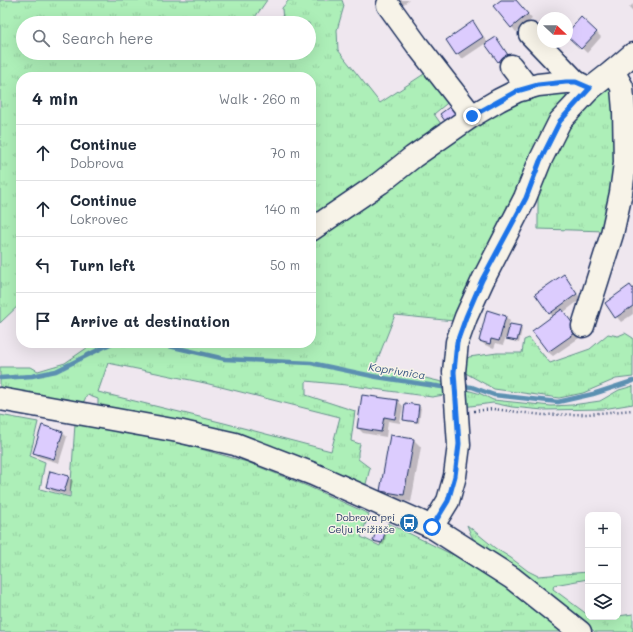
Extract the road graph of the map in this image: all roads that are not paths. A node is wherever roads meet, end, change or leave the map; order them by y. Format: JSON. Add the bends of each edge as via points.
{"nodes":[{"id":1,"x":388,"y":5,"type":"dead end"},
{"id":2,"x":530,"y":34,"type":"dead end"},
{"id":3,"x":633,"y":54,"type":"edge"},
{"id":4,"x":511,"y":66,"type":"dead end"},
{"id":5,"x":613,"y":71,"type":"junction"},
{"id":6,"x":583,"y":85,"type":"junction"},
{"id":7,"x":528,"y":88,"type":"junction"},
{"id":8,"x":472,"y":116,"type":"junction"},
{"id":9,"x":316,"y":227,"type":"edge"},
{"id":10,"x":582,"y":326,"type":"dead end"},
{"id":11,"x":0,"y":399,"type":"edge"},
{"id":12,"x":432,"y":527,"type":"junction"},
{"id":13,"x":580,"y":632,"type":"edge"}],
"edges":[{"from":1,"to":8,"type":"street"},
{"from":2,"to":6,"type":"street"},
{"from":3,"to":5,"type":"street"},
{"from":4,"to":7,"type":"street"},
{"from":5,"to":6,"type":"street"},
{"from":5,"to":10,"type":"street","via":[[622,87],[625,163],[612,234]]},
{"from":6,"to":7,"type":"street","via":[[566,82]]},
{"from":6,"to":12,"type":"street","via":[[560,121],[540,161],[526,198],[482,280],[457,342],[459,444],[455,476],[448,501]]},
{"from":7,"to":8,"type":"street","via":[[517,91]]},
{"from":8,"to":9,"type":"street"},
{"from":11,"to":12,"type":"street","via":[[236,444],[313,474]]},
{"from":12,"to":13,"type":"street","via":[[512,578]]}]}
